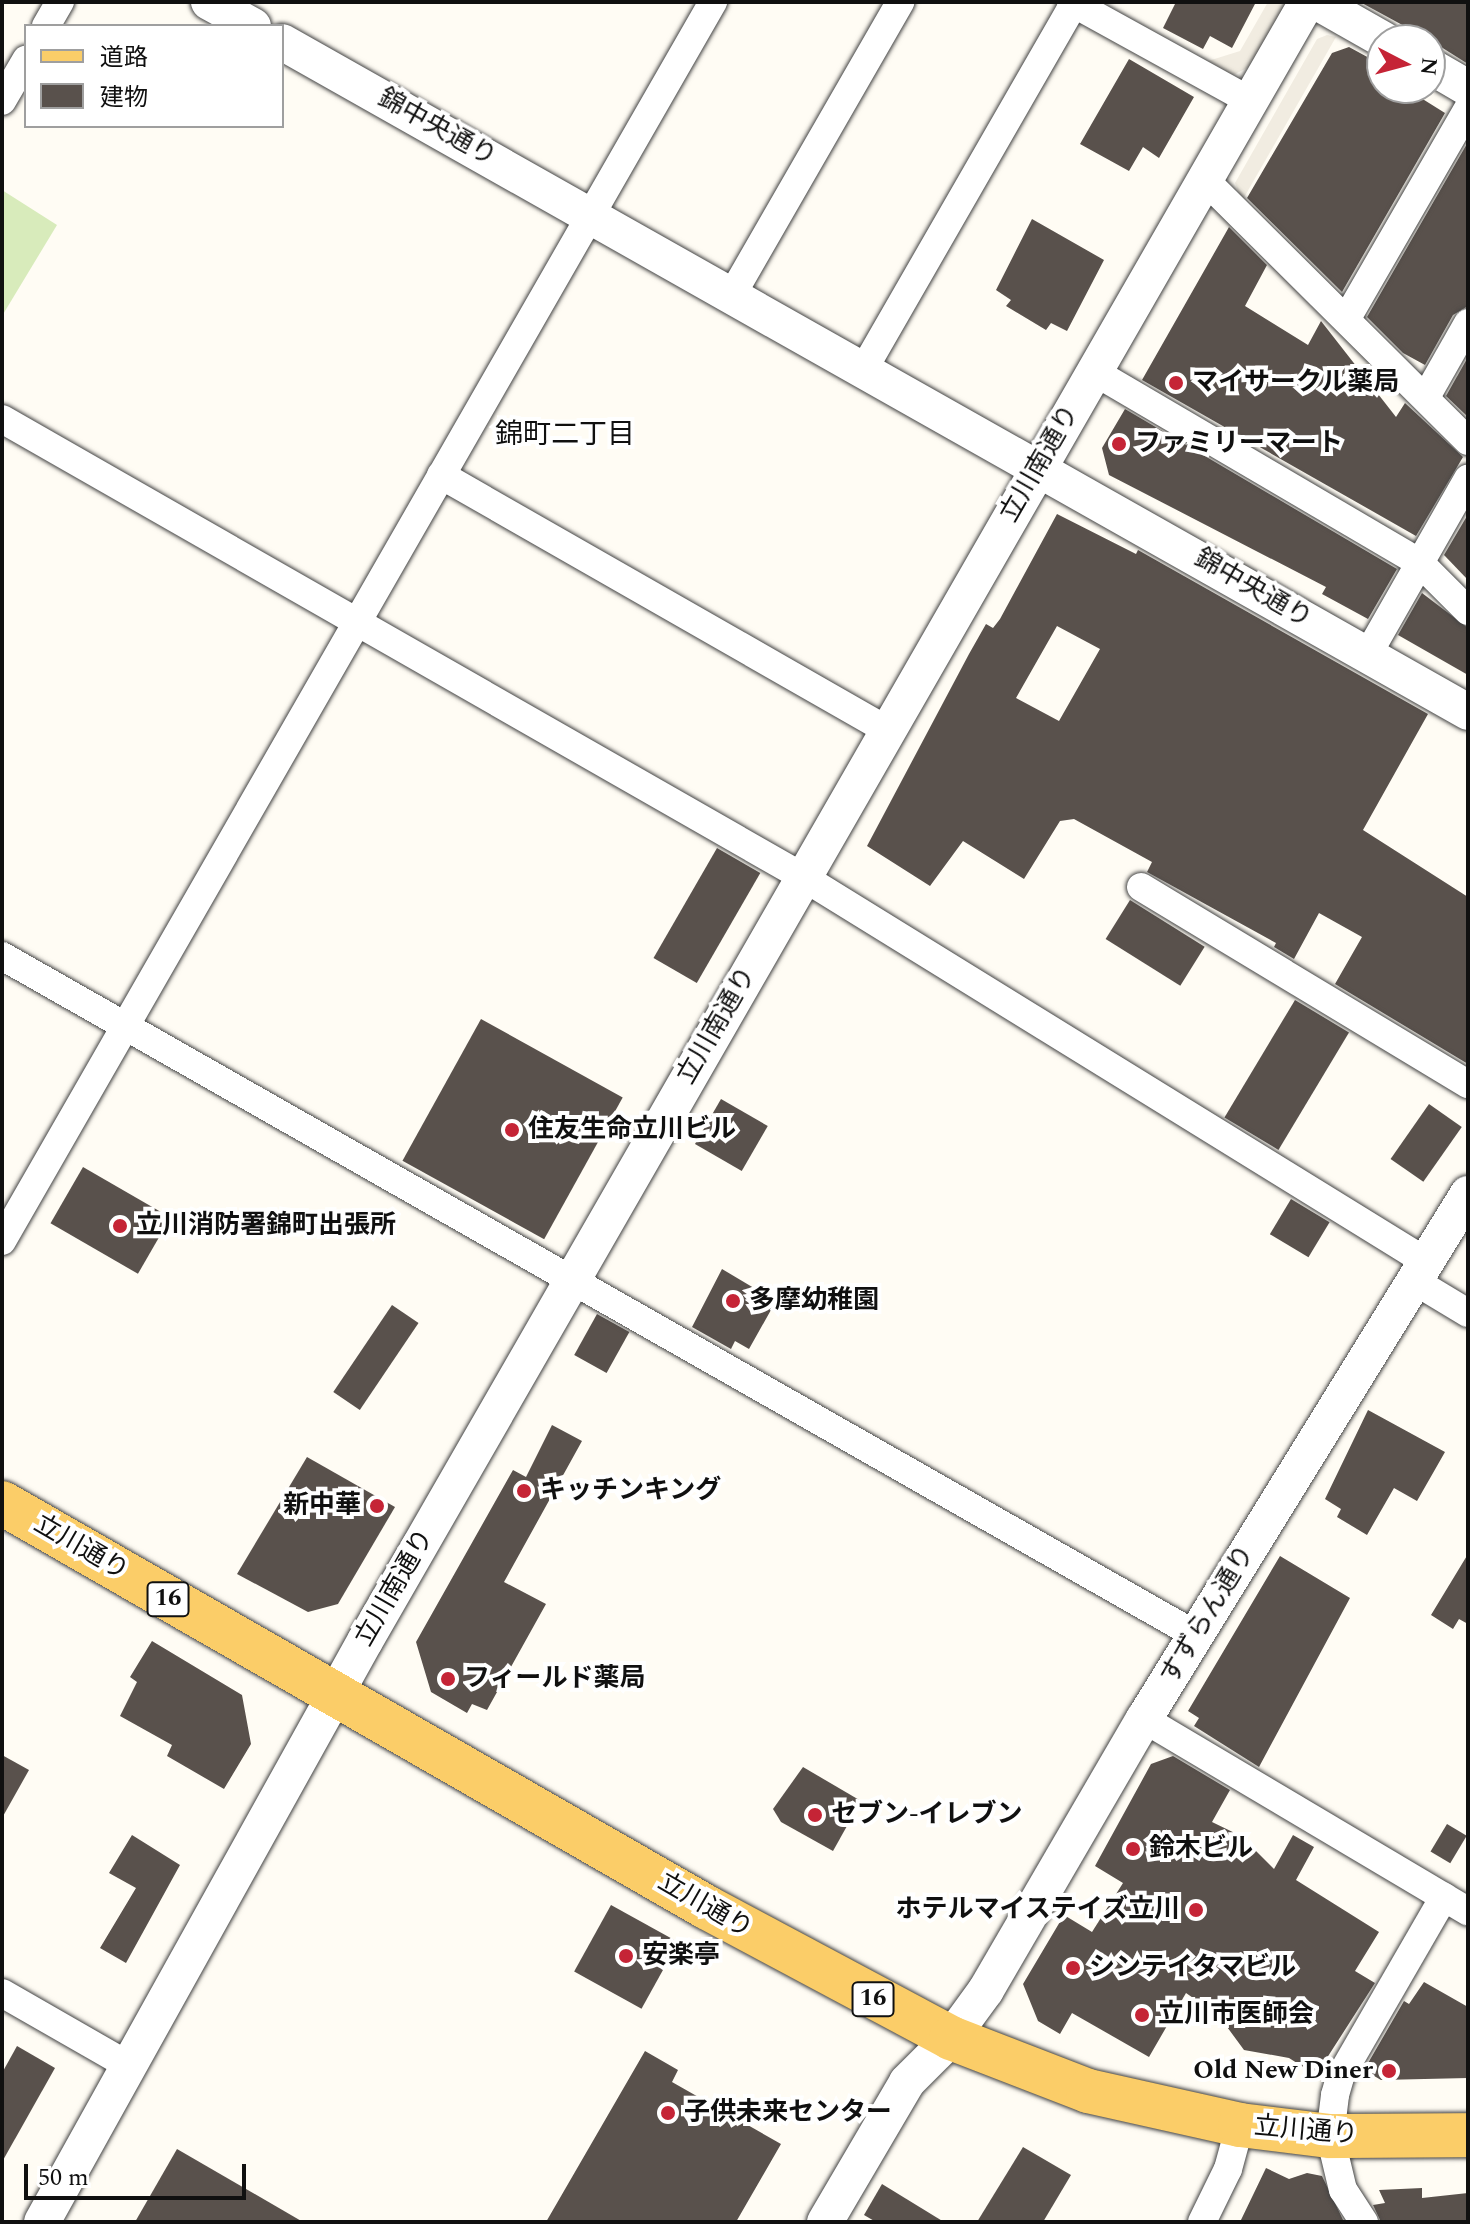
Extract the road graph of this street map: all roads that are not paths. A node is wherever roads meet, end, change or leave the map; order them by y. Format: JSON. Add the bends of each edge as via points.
{"nodes":[{"id":1,"x":60,"y":2,"type":"edge"},
{"id":2,"x":209,"y":2,"type":"edge"},
{"id":3,"x":713,"y":2,"type":"edge"},
{"id":4,"x":900,"y":2,"type":"edge"},
{"id":5,"x":1307,"y":2,"type":"edge"},
{"id":6,"x":1317,"y":2,"type":"edge"},
{"id":7,"x":1074,"y":3,"type":"edge"},
{"id":8,"x":249,"y":17,"type":"edge"},
{"id":9,"x":47,"y":24,"type":"edge"},
{"id":10,"x":1366,"y":30,"type":"edge"},
{"id":11,"x":284,"y":43,"type":"edge"},
{"id":12,"x":24,"y":63,"type":"edge"},
{"id":13,"x":1446,"y":75,"type":"edge"},
{"id":14,"x":1468,"y":88,"type":"edge"},
{"id":15,"x":2,"y":101,"type":"edge"},
{"id":16,"x":1250,"y":101,"type":"junction"},
{"id":17,"x":1468,"y":108,"type":"edge"},
{"id":18,"x":1204,"y":179,"type":"junction"},
{"id":19,"x":591,"y":213,"type":"junction"},
{"id":20,"x":733,"y":293,"type":"junction"},
{"id":21,"x":1347,"y":318,"type":"junction"},
{"id":22,"x":1468,"y":323,"type":"edge"},
{"id":23,"x":865,"y":367,"type":"junction"},
{"id":24,"x":1093,"y":371,"type":"junction"},
{"id":25,"x":1426,"y":397,"type":"junction"},
{"id":26,"x":2,"y":419,"type":"edge"},
{"id":27,"x":1468,"y":441,"type":"edge"},
{"id":28,"x":1039,"y":465,"type":"junction"},
{"id":29,"x":441,"y":475,"type":"junction"},
{"id":30,"x":1468,"y":479,"type":"edge"},
{"id":31,"x":1420,"y":563,"type":"junction"},
{"id":32,"x":1468,"y":611,"type":"edge"},
{"id":33,"x":357,"y":620,"type":"junction"},
{"id":34,"x":1368,"y":654,"type":"junction"},
{"id":35,"x":1468,"y":712,"type":"edge"},
{"id":36,"x":887,"y":730,"type":"junction"},
{"id":37,"x":803,"y":877,"type":"junction"},
{"id":38,"x":1141,"y":887,"type":"dead end"},
{"id":39,"x":2,"y":956,"type":"edge"},
{"id":40,"x":128,"y":1029,"type":"junction"},
{"id":41,"x":1468,"y":1084,"type":"edge"},
{"id":42,"x":1468,"y":1194,"type":"edge"},
{"id":43,"x":2,"y":1241,"type":"edge"},
{"id":44,"x":1419,"y":1271,"type":"junction"},
{"id":45,"x":573,"y":1278,"type":"junction"},
{"id":46,"x":1468,"y":1313,"type":"edge"},
{"id":47,"x":2,"y":1503,"type":"edge"},
{"id":48,"x":1196,"y":1635,"type":"junction"},
{"id":49,"x":335,"y":1694,"type":"junction"},
{"id":50,"x":1144,"y":1719,"type":"junction"},
{"id":51,"x":1444,"y":1897,"type":"junction"},
{"id":52,"x":1468,"y":1911,"type":"edge"},
{"id":53,"x":2,"y":1993,"type":"edge"},
{"id":54,"x":951,"y":2038,"type":"junction"},
{"id":55,"x":131,"y":2067,"type":"junction"},
{"id":56,"x":1240,"y":2125,"type":"junction"},
{"id":57,"x":1468,"y":2135,"type":"edge"},
{"id":58,"x":1330,"y":2136,"type":"junction"},
{"id":59,"x":42,"y":2222,"type":"edge"},
{"id":60,"x":825,"y":2222,"type":"edge"},
{"id":61,"x":1202,"y":2222,"type":"edge"},
{"id":62,"x":1364,"y":2222,"type":"edge"}],
"edges":[{"from":1,"to":9,"type":"street"},
{"from":2,"to":8,"type":"street"},
{"from":3,"to":19,"type":"street"},
{"from":4,"to":20,"type":"street"},
{"from":5,"to":16,"type":"street","name":"立川南通り"},
{"from":6,"to":10,"type":"street"},
{"from":7,"to":16,"type":"street"},
{"from":7,"to":23,"type":"street"},
{"from":11,"to":19,"type":"street","name":"錦中央通り"},
{"from":12,"to":15,"type":"street"},
{"from":13,"to":14,"type":"street"},
{"from":16,"to":18,"type":"street","name":"立川南通り"},
{"from":17,"to":21,"type":"street"},
{"from":18,"to":21,"type":"street"},
{"from":18,"to":24,"type":"street","name":"立川南通り"},
{"from":19,"to":20,"type":"street","name":"錦中央通り"},
{"from":19,"to":29,"type":"street"},
{"from":20,"to":23,"type":"street","name":"錦中央通り"},
{"from":21,"to":25,"type":"street"},
{"from":22,"to":25,"type":"street"},
{"from":23,"to":28,"type":"street","name":"錦中央通り"},
{"from":24,"to":28,"type":"street","name":"立川南通り"},
{"from":24,"to":31,"type":"street"},
{"from":25,"to":27,"type":"street"},
{"from":26,"to":33,"type":"street"},
{"from":28,"to":34,"type":"street","name":"錦中央通り"},
{"from":28,"to":36,"type":"street","name":"立川南通り"},
{"from":29,"to":33,"type":"street"},
{"from":29,"to":36,"type":"street"},
{"from":30,"to":31,"type":"street"},
{"from":31,"to":32,"type":"street"},
{"from":31,"to":34,"type":"street"},
{"from":33,"to":37,"type":"street"},
{"from":33,"to":40,"type":"street"},
{"from":34,"to":35,"type":"street","name":"錦中央通り"},
{"from":36,"to":37,"type":"street","name":"立川南通り"},
{"from":37,"to":44,"type":"street"},
{"from":37,"to":45,"type":"street","name":"立川南通り"},
{"from":38,"to":41,"type":"street"},
{"from":39,"to":40,"type":"street"},
{"from":40,"to":43,"type":"street"},
{"from":40,"to":45,"type":"street"},
{"from":42,"to":44,"type":"street","name":"すずらん通り"},
{"from":44,"to":46,"type":"street"},
{"from":44,"to":48,"type":"street","name":"すずらん通り"},
{"from":45,"to":48,"type":"street"},
{"from":45,"to":49,"type":"street","name":"立川南通り"},
{"from":47,"to":49,"type":"main road","name":"立川通り","number":"16"},
{"from":48,"to":50,"type":"street","name":"すずらん通り"},
{"from":49,"to":54,"type":"main road","name":"立川通り","number":"16","via":[[782,1949]]},
{"from":49,"to":55,"type":"street","name":"立川南通り"},
{"from":50,"to":51,"type":"street"},
{"from":50,"to":54,"type":"street","name":"すずらん通り","via":[[986,1990]]},
{"from":51,"to":52,"type":"street"},
{"from":51,"to":58,"type":"street","via":[[1340,2077]]},
{"from":53,"to":55,"type":"street"},
{"from":54,"to":56,"type":"main road","name":"立川通り","number":"16","via":[[1088,2091]]},
{"from":54,"to":60,"type":"street","name":"すずらん通り","via":[[907,2082]]},
{"from":55,"to":59,"type":"street","name":"立川南通り"},
{"from":56,"to":58,"type":"main road","name":"立川通り","number":"16"},
{"from":56,"to":61,"type":"street","via":[[1228,2169]]},
{"from":57,"to":58,"type":"main road","name":"立川通り","number":"16"},
{"from":58,"to":62,"type":"street","via":[[1343,2190]]}]}
